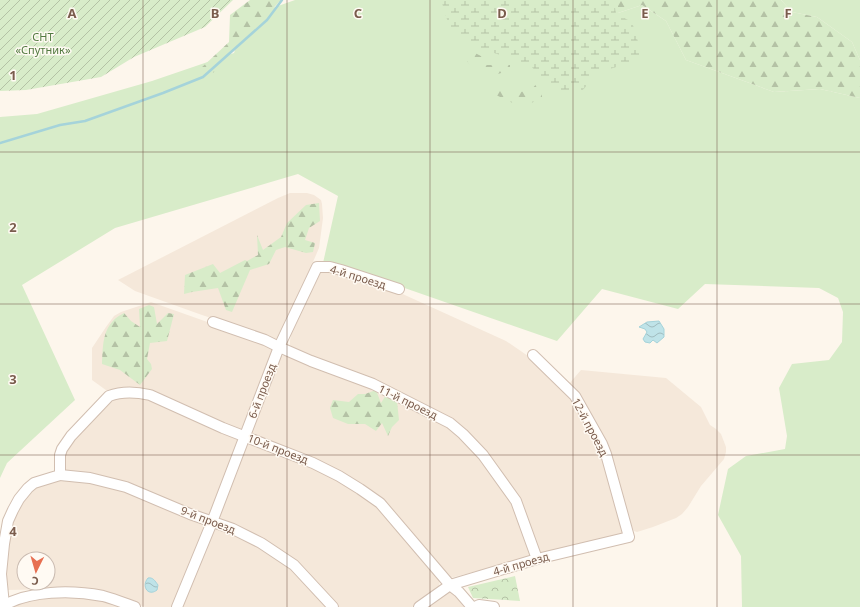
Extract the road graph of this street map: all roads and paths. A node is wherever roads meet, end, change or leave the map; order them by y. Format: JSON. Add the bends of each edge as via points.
{"nodes":[{"id":1,"x":316,"y":267,"type":"joint"},
{"id":2,"x":399,"y":289,"type":"dead end"},
{"id":3,"x":213,"y":322,"type":"dead end"},
{"id":4,"x":279,"y":347,"type":"junction"},
{"id":5,"x":533,"y":355,"type":"dead end"},
{"id":6,"x":245,"y":437,"type":"junction"},
{"id":7,"x":60,"y":474,"type":"junction"},
{"id":8,"x":212,"y":522,"type":"junction"},
{"id":9,"x":629,"y":537,"type":"joint"},
{"id":10,"x":537,"y":558,"type":"junction"},
{"id":11,"x":450,"y":585,"type":"junction"},
{"id":12,"x":2,"y":606,"type":"edge"},
{"id":13,"x":135,"y":607,"type":"edge"},
{"id":14,"x":177,"y":607,"type":"edge"},
{"id":15,"x":333,"y":607,"type":"edge"},
{"id":16,"x":419,"y":607,"type":"edge"},
{"id":17,"x":472,"y":607,"type":"edge"},
{"id":18,"x":475,"y":607,"type":"edge"},
{"id":19,"x":494,"y":607,"type":"edge"}],
"edges":[{"from":1,"to":2,"type":"street","name":"4-й проезд","via":[[330,267]]},
{"from":1,"to":4,"type":"street","name":"6-й проезд"},
{"from":3,"to":4,"type":"street","name":"11-й проезд"},
{"from":4,"to":6,"type":"street","name":"6-й проезд"},
{"from":4,"to":10,"type":"street","name":"11-й проезд","via":[[373,384],[450,422],[483,455],[516,501]]},
{"from":5,"to":9,"type":"street","name":"12-й проезд","via":[[575,396],[602,444]]},
{"from":6,"to":7,"type":"street","name":"10-й проезд","via":[[150,395],[118,392],[110,396],[71,436],[60,455]]},
{"from":6,"to":8,"type":"street","name":"6-й проезд"},
{"from":6,"to":11,"type":"street","name":"10-й проезд","via":[[313,463],[339,476],[380,503]]},
{"from":7,"to":8,"type":"street","name":"9-й проезд","via":[[126,487]]},
{"from":7,"to":12,"type":"street","via":[[34,483],[28,488],[8,521],[1,574]]},
{"from":8,"to":14,"type":"street","name":"6-й проезд"},
{"from":8,"to":15,"type":"street","name":"9-й проезд","via":[[261,542],[294,565]]},
{"from":9,"to":10,"type":"street","name":"4-й проезд"},
{"from":10,"to":11,"type":"street","name":"4-й проезд"},
{"from":11,"to":16,"type":"street","name":"4-й проезд"},
{"from":11,"to":17,"type":"street","name":"10-й проезд"},
{"from":12,"to":13,"type":"street","via":[[29,596],[78,593],[119,600]]},
{"from":18,"to":19,"type":"street"}]}
